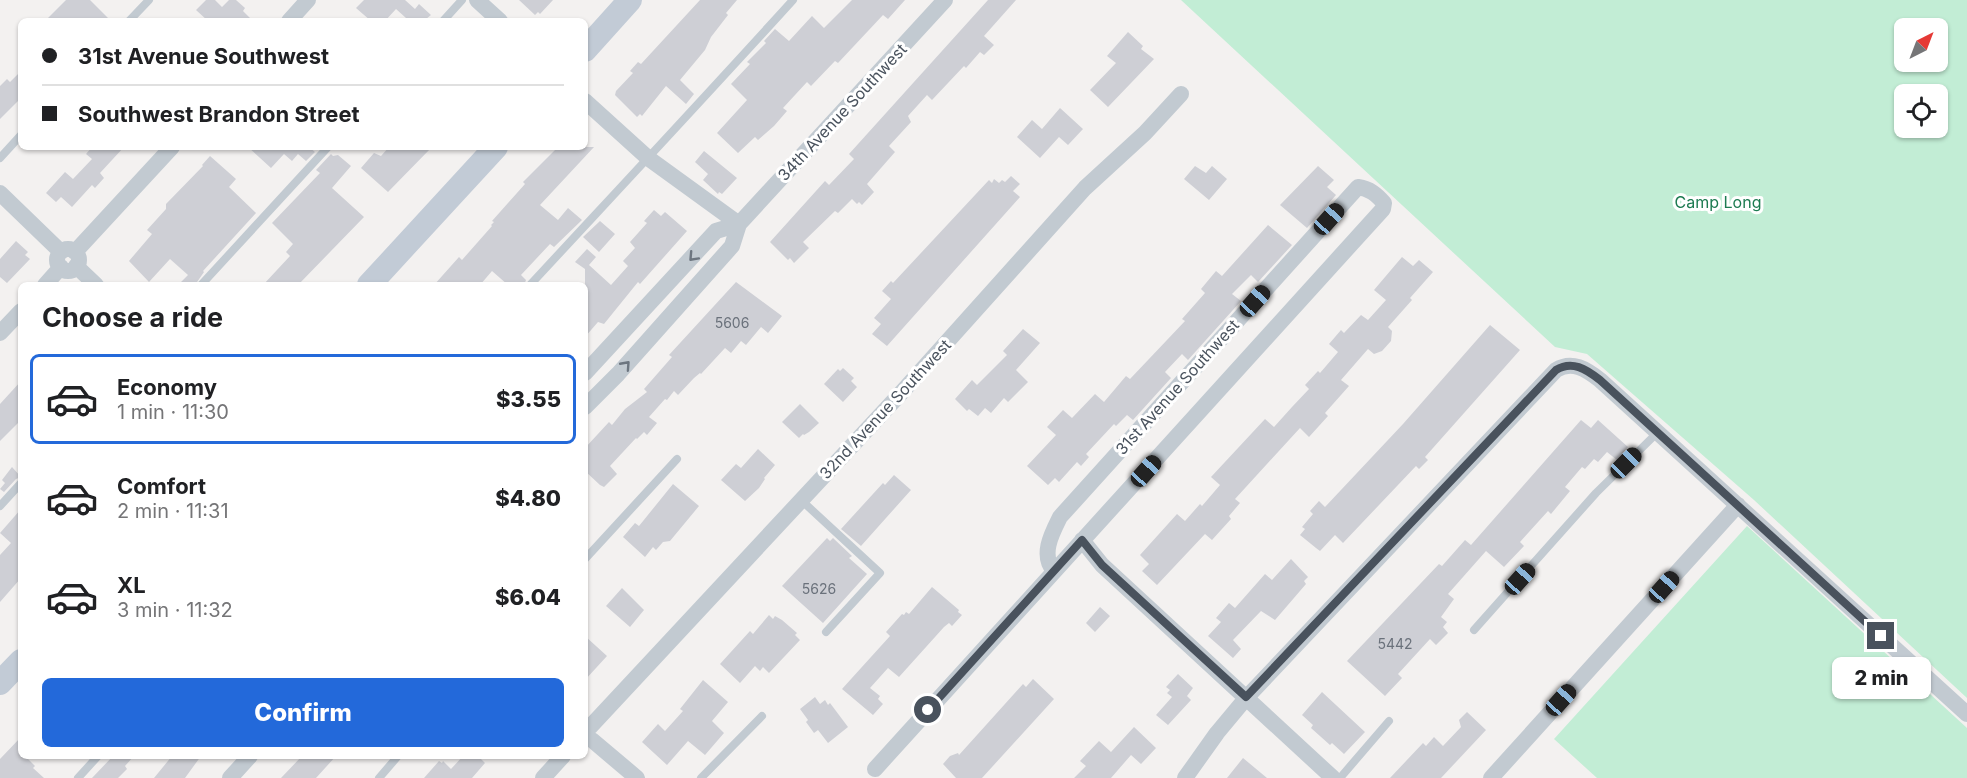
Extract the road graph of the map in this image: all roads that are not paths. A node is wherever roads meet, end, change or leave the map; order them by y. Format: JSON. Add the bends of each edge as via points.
{"nodes":[{"id":1,"x":149,"y":0,"type":"edge"},
{"id":2,"x":308,"y":0,"type":"edge"},
{"id":3,"x":462,"y":0,"type":"edge"},
{"id":4,"x":477,"y":0,"type":"edge"},
{"id":5,"x":630,"y":0,"type":"edge"},
{"id":6,"x":793,"y":0,"type":"edge"},
{"id":7,"x":945,"y":0,"type":"edge"},
{"id":8,"x":132,"y":18,"type":"edge"},
{"id":9,"x":292,"y":18,"type":"edge"},
{"id":10,"x":446,"y":18,"type":"edge"},
{"id":11,"x":497,"y":18,"type":"edge"},
{"id":12,"x":588,"y":47,"type":"edge"},
{"id":13,"x":1181,"y":94,"type":"dead end"},
{"id":14,"x":588,"y":104,"type":"edge"},
{"id":15,"x":18,"y":138,"type":"edge"},
{"id":16,"x":169,"y":150,"type":"edge"},
{"id":17,"x":325,"y":150,"type":"edge"},
{"id":18,"x":493,"y":150,"type":"edge"},
{"id":19,"x":0,"y":158,"type":"edge"},
{"id":20,"x":648,"y":158,"type":"junction"},
{"id":21,"x":0,"y":194,"type":"edge"},
{"id":22,"x":739,"y":224,"type":"junction"},
{"id":23,"x":68,"y":259,"type":"junction"},
{"id":24,"x":48,"y":282,"type":"edge"},
{"id":25,"x":93,"y":282,"type":"edge"},
{"id":26,"x":204,"y":282,"type":"edge"},
{"id":27,"x":372,"y":282,"type":"edge"},
{"id":28,"x":533,"y":282,"type":"edge"},
{"id":29,"x":18,"y":314,"type":"edge"},
{"id":30,"x":0,"y":333,"type":"edge"},
{"id":31,"x":588,"y":370,"type":"edge"},
{"id":32,"x":588,"y":404,"type":"edge"},
{"id":33,"x":1657,"y":433,"type":"junction"},
{"id":34,"x":677,"y":459,"type":"dead end"},
{"id":35,"x":18,"y":486,"type":"edge"},
{"id":36,"x":801,"y":500,"type":"junction"},
{"id":37,"x":1738,"y":505,"type":"junction"},
{"id":38,"x":0,"y":506,"type":"edge"},
{"id":39,"x":1082,"y":540,"type":"junction"},
{"id":40,"x":588,"y":556,"type":"edge"},
{"id":41,"x":1054,"y":572,"type":"junction"},
{"id":42,"x":1474,"y":630,"type":"dead end"},
{"id":43,"x":826,"y":632,"type":"dead end"},
{"id":44,"x":18,"y":664,"type":"edge"},
{"id":45,"x":0,"y":683,"type":"edge"},
{"id":46,"x":1246,"y":697,"type":"junction"},
{"id":47,"x":1967,"y":714,"type":"edge"},
{"id":48,"x":762,"y":716,"type":"dead end"},
{"id":49,"x":1389,"y":721,"type":"dead end"},
{"id":50,"x":588,"y":734,"type":"edge"},
{"id":51,"x":95,"y":759,"type":"edge"},
{"id":52,"x":247,"y":759,"type":"edge"},
{"id":53,"x":395,"y":759,"type":"edge"},
{"id":54,"x":561,"y":759,"type":"edge"},
{"id":55,"x":875,"y":769,"type":"dead end"},
{"id":56,"x":78,"y":778,"type":"edge"},
{"id":57,"x":230,"y":778,"type":"edge"},
{"id":58,"x":379,"y":778,"type":"edge"},
{"id":59,"x":543,"y":778,"type":"edge"},
{"id":60,"x":636,"y":778,"type":"edge"},
{"id":61,"x":701,"y":778,"type":"edge"},
{"id":62,"x":1185,"y":778,"type":"edge"},
{"id":63,"x":1333,"y":778,"type":"edge"},
{"id":64,"x":1340,"y":778,"type":"edge"},
{"id":65,"x":1491,"y":778,"type":"edge"}],
"edges":[{"from":1,"to":8,"type":"lane"},
{"from":2,"to":9,"type":"street"},
{"from":3,"to":10,"type":"lane"},
{"from":4,"to":11,"type":"street"},
{"from":5,"to":12,"type":"main road"},
{"from":6,"to":20,"type":"lane"},
{"from":7,"to":22,"type":"street","name":"34th Avenue Southwest"},
{"from":13,"to":36,"type":"street","name":"32nd Avenue Southwest","via":[[1145,134],[1085,188]]},
{"from":14,"to":20,"type":"street"},
{"from":15,"to":19,"type":"lane"},
{"from":16,"to":23,"type":"street"},
{"from":17,"to":26,"type":"lane"},
{"from":18,"to":27,"type":"main road"},
{"from":20,"to":22,"type":"street"},
{"from":20,"to":28,"type":"lane"},
{"from":21,"to":23,"type":"street"},
{"from":22,"to":31,"type":"street","name":"34th Avenue Southwest","one_way":true,"via":[[717,231]]},
{"from":32,"to":22,"type":"street","name":"34th Avenue Southwest","one_way":true,"via":[[732,246]]},
{"from":23,"to":24,"type":"street"},
{"from":23,"to":25,"type":"street"},
{"from":29,"to":30,"type":"street"},
{"from":33,"to":37,"type":"street"},
{"from":33,"to":42,"type":"lane","via":[[1596,493]]},
{"from":33,"to":46,"type":"street","via":[[1589,371],[1567,364],[1556,370]]},
{"from":34,"to":40,"type":"lane"},
{"from":35,"to":38,"type":"lane"},
{"from":36,"to":43,"type":"lane","via":[[880,573]]},
{"from":36,"to":50,"type":"street","name":"32nd Avenue Southwest"},
{"from":37,"to":47,"type":"street"},
{"from":37,"to":65,"type":"street"},
{"from":39,"to":41,"type":"street","name":"31st Avenue Southwest"},
{"from":39,"to":41,"type":"street","name":"31st Avenue Southwest","via":[[1383,209],[1384,203],[1376,194],[1358,187],[1060,517],[1047,553],[1048,565]]},
{"from":39,"to":46,"type":"street","via":[[1102,565]]},
{"from":41,"to":55,"type":"street","name":"31st Avenue Southwest"},
{"from":44,"to":45,"type":"main road"},
{"from":46,"to":62,"type":"street"},
{"from":46,"to":63,"type":"street"},
{"from":48,"to":61,"type":"lane"},
{"from":49,"to":64,"type":"lane"},
{"from":50,"to":60,"type":"street"},
{"from":51,"to":56,"type":"lane"},
{"from":52,"to":57,"type":"street"},
{"from":53,"to":58,"type":"lane"},
{"from":54,"to":59,"type":"street"}]}
